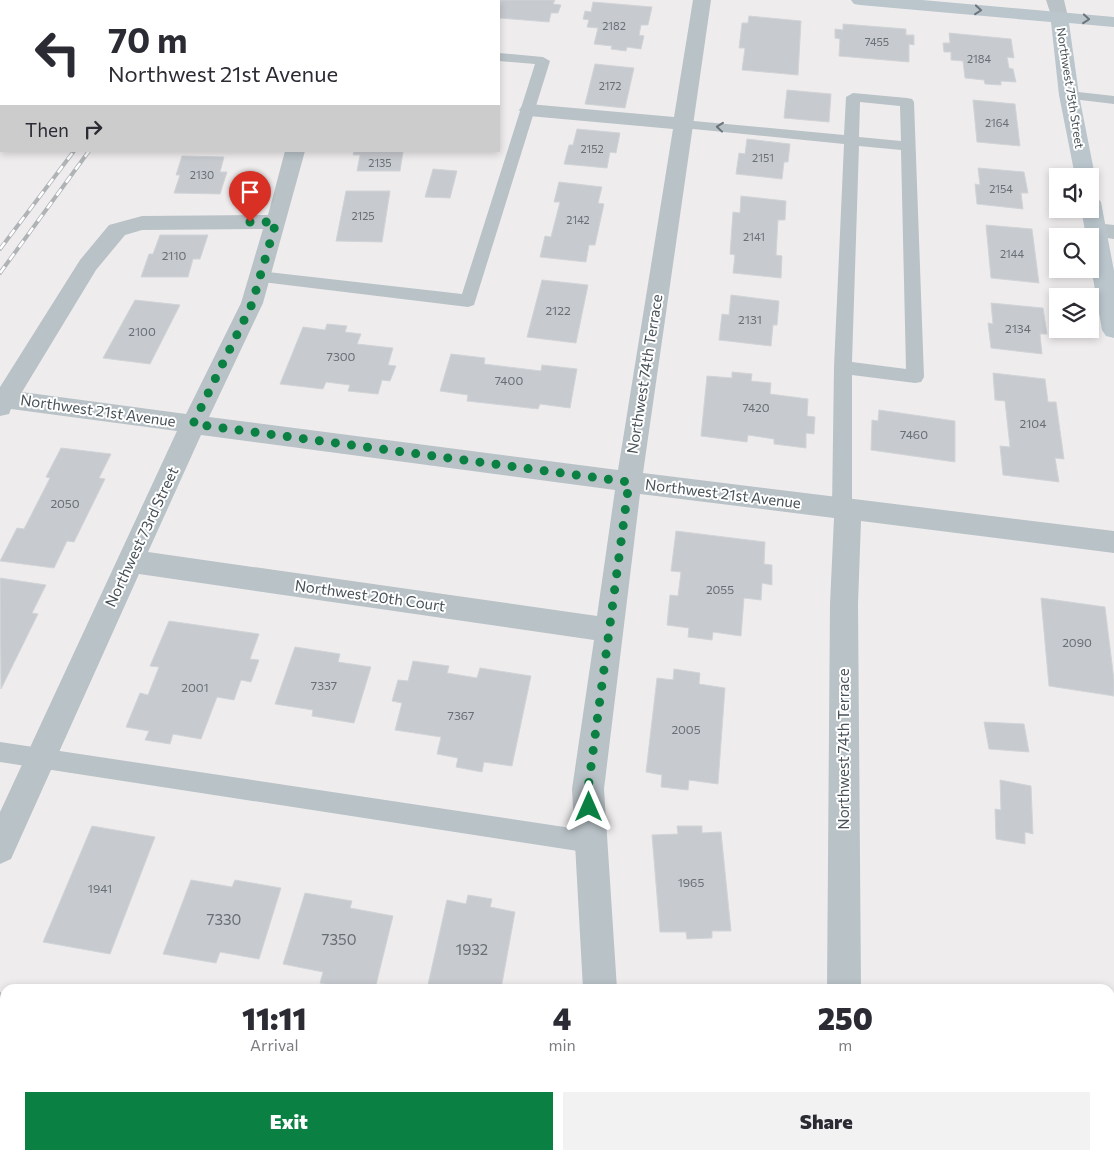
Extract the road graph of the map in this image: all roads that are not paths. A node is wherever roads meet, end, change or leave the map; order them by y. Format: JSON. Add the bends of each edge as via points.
{"nodes":[{"id":1,"x":702,"y":0,"type":"edge"},
{"id":2,"x":860,"y":0,"type":"edge"},
{"id":3,"x":1057,"y":8,"type":"edge"},
{"id":4,"x":1114,"y":22,"type":"edge"},
{"id":5,"x":500,"y":57,"type":"edge"},
{"id":6,"x":1069,"y":95,"type":"junction"},
{"id":7,"x":1114,"y":100,"type":"edge"},
{"id":8,"x":529,"y":110,"type":"junction"},
{"id":9,"x":683,"y":124,"type":"junction"},
{"id":10,"x":851,"y":140,"type":"junction"},
{"id":11,"x":908,"y":146,"type":"junction"},
{"id":12,"x":295,"y":152,"type":"edge"},
{"id":13,"x":1083,"y":168,"type":"edge"},
{"id":14,"x":1098,"y":218,"type":"edge"},
{"id":15,"x":276,"y":222,"type":"junction"},
{"id":16,"x":1105,"y":231,"type":"edge"},
{"id":17,"x":259,"y":277,"type":"junction"},
{"id":18,"x":1114,"y":330,"type":"edge"},
{"id":19,"x":843,"y":367,"type":"junction"},
{"id":20,"x":2,"y":403,"type":"edge"},
{"id":21,"x":193,"y":424,"type":"junction"},
{"id":22,"x":629,"y":482,"type":"junction"},
{"id":23,"x":845,"y":509,"type":"junction"},
{"id":24,"x":1114,"y":542,"type":"edge"},
{"id":25,"x":131,"y":561,"type":"junction"},
{"id":26,"x":609,"y":630,"type":"junction"},
{"id":27,"x":0,"y":752,"type":"edge"},
{"id":28,"x":40,"y":759,"type":"junction"},
{"id":29,"x":591,"y":842,"type":"junction"},
{"id":30,"x":0,"y":848,"type":"edge"},
{"id":31,"x":600,"y":984,"type":"edge"},
{"id":32,"x":844,"y":984,"type":"edge"}],
"edges":[{"from":1,"to":9,"type":"street","name":"Northwest 74th Terrace"},
{"from":2,"to":3,"type":"street","one_way":true},
{"from":3,"to":4,"type":"street","one_way":true},
{"from":3,"to":6,"type":"street","name":"Northwest 75th Street"},
{"from":5,"to":8,"type":"lane","via":[[543,61]]},
{"from":6,"to":7,"type":"lane"},
{"from":6,"to":13,"type":"street","name":"Northwest 75th Street"},
{"from":8,"to":9,"type":"street"},
{"from":8,"to":17,"type":"lane","via":[[513,141],[468,301]]},
{"from":10,"to":9,"type":"lane","one_way":true},
{"from":9,"to":22,"type":"street","name":"Northwest 74th Terrace"},
{"from":10,"to":11,"type":"lane"},
{"from":10,"to":11,"type":"lane","via":[[853,96],[907,102]]},
{"from":10,"to":19,"type":"lane"},
{"from":11,"to":19,"type":"lane","via":[[916,377]]},
{"from":12,"to":15,"type":"street","name":"Northwest 73rd Street"},
{"from":14,"to":16,"type":"street"},
{"from":15,"to":17,"type":"street","name":"Northwest 73rd Street"},
{"from":15,"to":20,"type":"street","via":[[142,223],[117,230],[88,265]]},
{"from":16,"to":18,"type":"street"},
{"from":17,"to":21,"type":"street","name":"Northwest 73rd Street","via":[[252,304]]},
{"from":19,"to":23,"type":"lane"},
{"from":20,"to":21,"type":"street","name":"Northwest 21st Avenue"},
{"from":21,"to":22,"type":"street","name":"Northwest 21st Avenue"},
{"from":21,"to":25,"type":"street","name":"Northwest 73rd Street"},
{"from":22,"to":23,"type":"street","name":"Northwest 21st Avenue"},
{"from":22,"to":26,"type":"street","name":"Northwest 74th Terrace"},
{"from":23,"to":24,"type":"street","name":"Northwest 21st Avenue"},
{"from":23,"to":32,"type":"street","name":"Northwest 74th Terrace"},
{"from":25,"to":26,"type":"street","name":"Northwest 20th Court"},
{"from":25,"to":28,"type":"street","name":"Northwest 73rd Street"},
{"from":26,"to":29,"type":"street","name":"Northwest 74th Terrace","via":[[588,789]]},
{"from":27,"to":28,"type":"lane"},
{"from":28,"to":29,"type":"lane"},
{"from":28,"to":30,"type":"street","name":"Northwest 73rd Street"},
{"from":29,"to":31,"type":"street","name":"Northwest 74th Terrace"}]}
